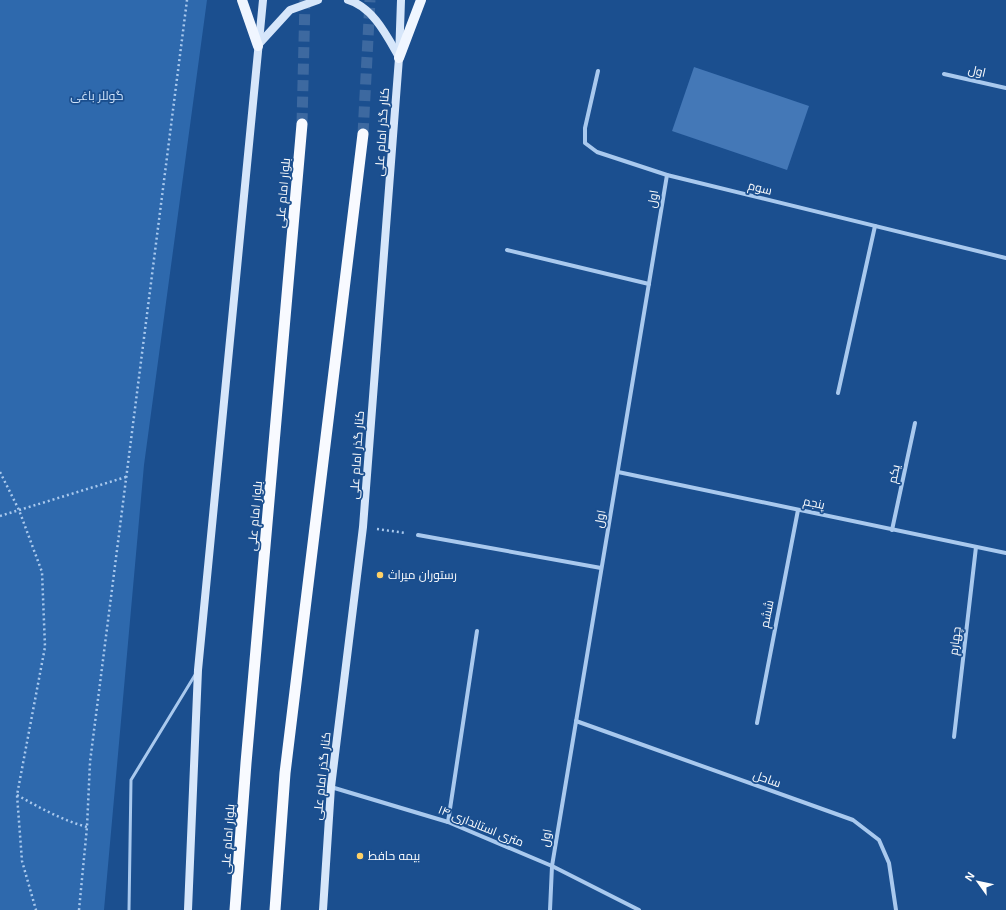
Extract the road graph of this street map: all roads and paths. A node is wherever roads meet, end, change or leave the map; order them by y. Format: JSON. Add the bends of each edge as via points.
{"nodes":[{"id":1,"x":187,"y":0,"type":"edge"},
{"id":2,"x":242,"y":0,"type":"edge"},
{"id":3,"x":263,"y":0,"type":"edge"},
{"id":4,"x":318,"y":0,"type":"edge"},
{"id":5,"x":348,"y":0,"type":"edge"},
{"id":6,"x":401,"y":0,"type":"edge"},
{"id":7,"x":421,"y":0,"type":"edge"},
{"id":8,"x":258,"y":46,"type":"junction"},
{"id":9,"x":399,"y":58,"type":"junction"},
{"id":10,"x":598,"y":71,"type":"dead end"},
{"id":11,"x":944,"y":74,"type":"dead end"},
{"id":12,"x":1006,"y":88,"type":"edge"},
{"id":13,"x":302,"y":124,"type":"tunnel mouth"},
{"id":14,"x":363,"y":134,"type":"tunnel mouth"},
{"id":15,"x":667,"y":175,"type":"junction"},
{"id":16,"x":875,"y":226,"type":"junction"},
{"id":17,"x":507,"y":250,"type":"dead end"},
{"id":18,"x":1006,"y":258,"type":"edge"},
{"id":19,"x":649,"y":284,"type":"junction"},
{"id":20,"x":838,"y":394,"type":"dead end"},
{"id":21,"x":915,"y":423,"type":"dead end"},
{"id":22,"x":0,"y":472,"type":"edge"},
{"id":23,"x":618,"y":472,"type":"junction"},
{"id":24,"x":126,"y":477,"type":"junction"},
{"id":25,"x":19,"y":510,"type":"junction"},
{"id":26,"x":798,"y":510,"type":"junction"},
{"id":27,"x":0,"y":516,"type":"edge"},
{"id":28,"x":363,"y":527,"type":"junction"},
{"id":29,"x":892,"y":530,"type":"junction"},
{"id":30,"x":418,"y":535,"type":"joint"},
{"id":31,"x":976,"y":547,"type":"junction"},
{"id":32,"x":1006,"y":553,"type":"edge"},
{"id":33,"x":601,"y":568,"type":"junction"},
{"id":34,"x":476,"y":631,"type":"dead end"},
{"id":35,"x":198,"y":670,"type":"junction"},
{"id":36,"x":576,"y":722,"type":"junction"},
{"id":37,"x":757,"y":723,"type":"dead end"},
{"id":38,"x":954,"y":737,"type":"dead end"},
{"id":39,"x":331,"y":787,"type":"junction"},
{"id":40,"x":17,"y":795,"type":"junction"},
{"id":41,"x":448,"y":822,"type":"junction"},
{"id":42,"x":87,"y":827,"type":"junction"},
{"id":43,"x":552,"y":866,"type":"junction"},
{"id":44,"x":36,"y":910,"type":"edge"},
{"id":45,"x":79,"y":910,"type":"edge"},
{"id":46,"x":129,"y":910,"type":"edge"},
{"id":47,"x":188,"y":910,"type":"edge"},
{"id":48,"x":235,"y":910,"type":"edge"},
{"id":49,"x":275,"y":910,"type":"edge"},
{"id":50,"x":323,"y":910,"type":"edge"},
{"id":51,"x":550,"y":910,"type":"edge"},
{"id":52,"x":639,"y":910,"type":"edge"},
{"id":53,"x":896,"y":910,"type":"edge"}],
"edges":[{"from":1,"to":24,"type":"path"},
{"from":2,"to":8,"type":"main road"},
{"from":3,"to":8,"type":"main road"},
{"from":4,"to":8,"type":"main road","via":[[290,10]]},
{"from":5,"to":9,"type":"main road","via":[[355,2],[378,21]]},
{"from":6,"to":9,"type":"main road","name":"کنار گذر امام علی"},
{"from":7,"to":9,"type":"main road"},
{"from":8,"to":35,"type":"main road"},
{"from":9,"to":28,"type":"main road","name":"کنار گذر امام علی"},
{"from":10,"to":15,"type":"street","name":"سوم","via":[[584,128],[585,143],[597,152]]},
{"from":11,"to":12,"type":"street","name":"اول"},
{"from":13,"to":48,"type":"highway","name":"بلوار امام علی"},
{"from":14,"to":49,"type":"highway","via":[[285,773]]},
{"from":15,"to":16,"type":"street","name":"سوم"},
{"from":15,"to":19,"type":"street","name":"اول"},
{"from":16,"to":18,"type":"street","name":"سوم"},
{"from":16,"to":20,"type":"street"},
{"from":17,"to":19,"type":"street"},
{"from":19,"to":23,"type":"street","name":"اول"},
{"from":21,"to":29,"type":"street","name":"یکم"},
{"from":22,"to":25,"type":"path"},
{"from":23,"to":26,"type":"street","name":"پنجم"},
{"from":23,"to":33,"type":"street","name":"اول"},
{"from":24,"to":25,"type":"path"},
{"from":24,"to":42,"type":"path","via":[[90,762]]},
{"from":25,"to":27,"type":"path"},
{"from":25,"to":40,"type":"path","via":[[42,572],[45,647]]},
{"from":26,"to":29,"type":"street","name":"پنجم"},
{"from":26,"to":37,"type":"street","name":"ششم"},
{"from":28,"to":30,"type":"path"},
{"from":28,"to":39,"type":"main road","name":"کنار گذر امام علی"},
{"from":29,"to":31,"type":"street","name":"پنجم"},
{"from":30,"to":33,"type":"street"},
{"from":31,"to":32,"type":"street","name":"پنجم"},
{"from":31,"to":38,"type":"street","name":"چهارم"},
{"from":33,"to":36,"type":"street","name":"اول"},
{"from":34,"to":41,"type":"street"},
{"from":35,"to":46,"type":"lane","via":[[131,780]]},
{"from":35,"to":47,"type":"main road"},
{"from":36,"to":43,"type":"street","name":"اول"},
{"from":36,"to":53,"type":"street","name":"ساحل","via":[[853,820],[879,840],[889,862]]},
{"from":39,"to":41,"type":"street","name":"۱۴ متری استانداری"},
{"from":39,"to":50,"type":"main road","name":"کنار گذر امام علی"},
{"from":40,"to":42,"type":"path","via":[[48,813]]},
{"from":40,"to":44,"type":"path","via":[[22,861]]},
{"from":41,"to":43,"type":"street","name":"۱۴ متری استانداری"},
{"from":42,"to":45,"type":"path"},
{"from":43,"to":51,"type":"street","name":"اول"},
{"from":43,"to":52,"type":"street","name":"۱۴ متری استانداری"}]}
